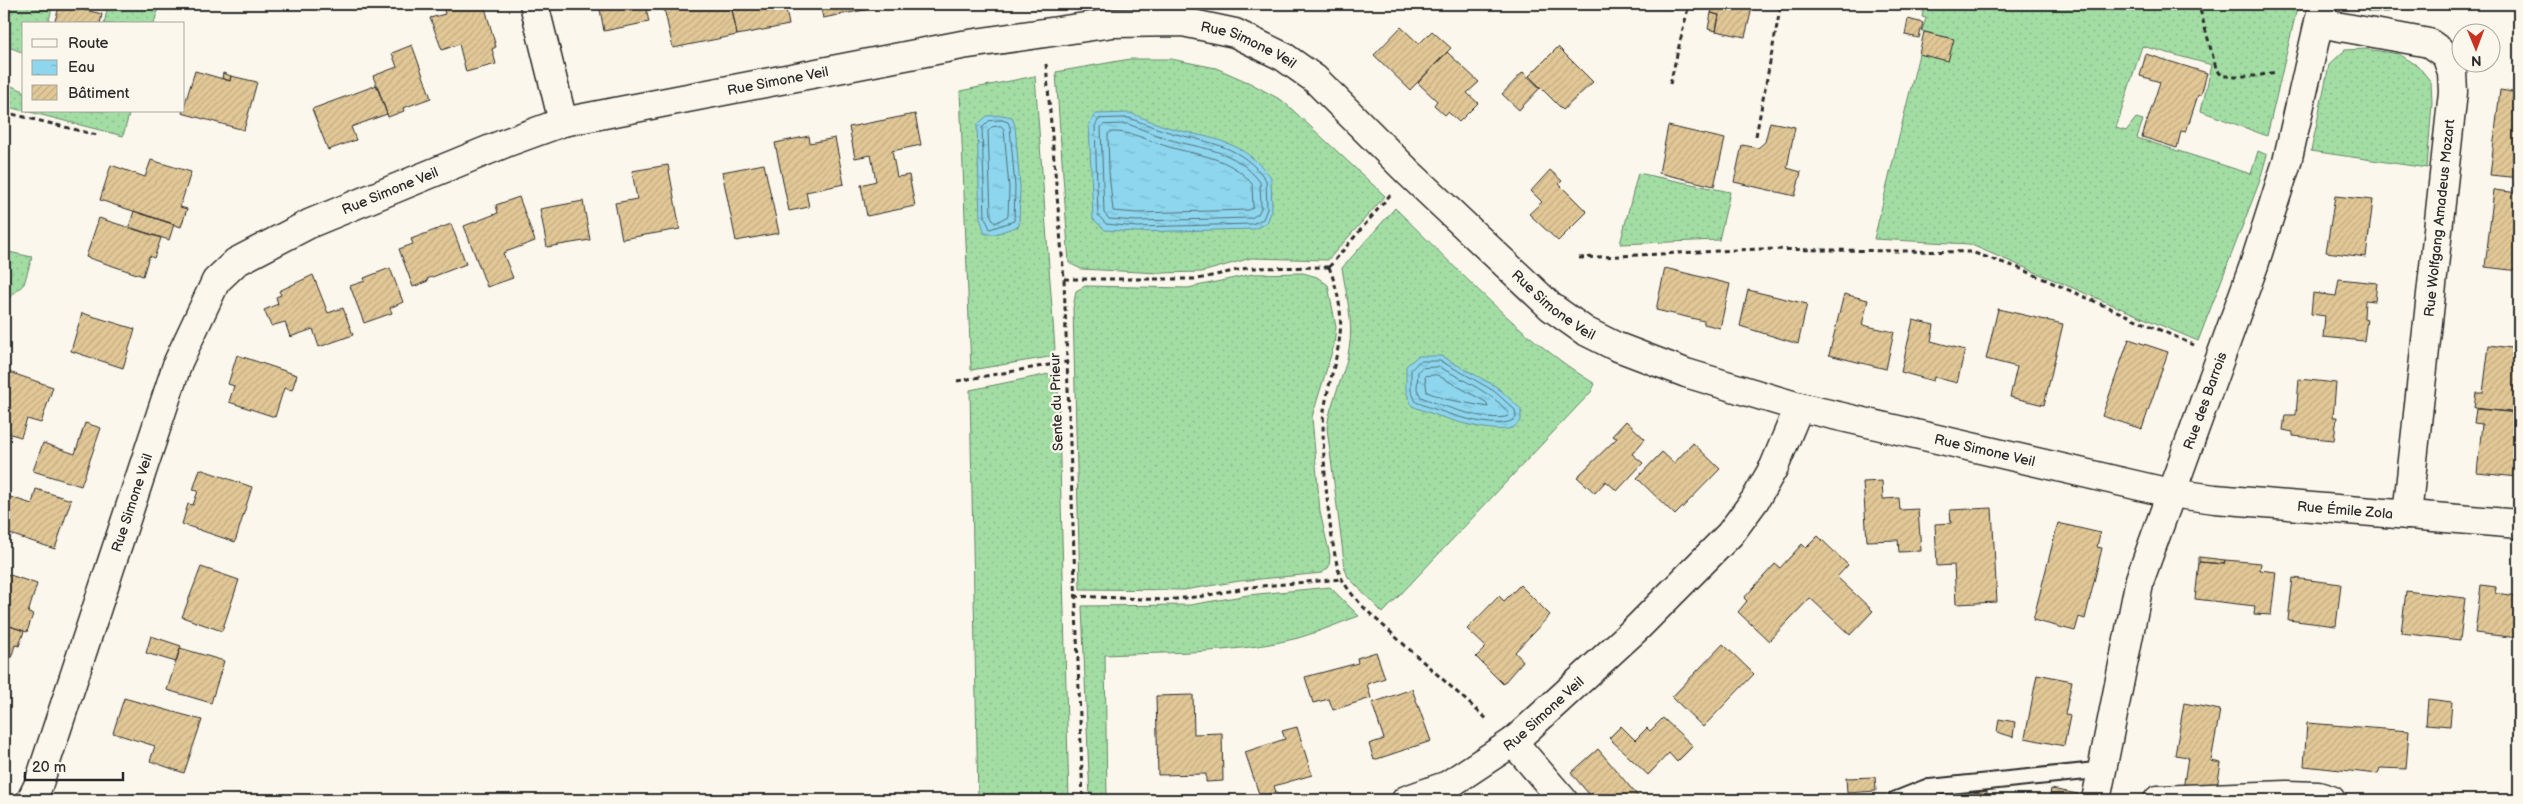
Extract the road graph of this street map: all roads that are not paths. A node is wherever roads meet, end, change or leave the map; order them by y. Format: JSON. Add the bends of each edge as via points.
{"nodes":[{"id":1,"x":534,"y":4,"type":"edge"},
{"id":2,"x":2321,"y":13,"type":"edge"},
{"id":3,"x":563,"y":122,"type":"junction"},
{"id":4,"x":1799,"y":407,"type":"junction"},
{"id":5,"x":2170,"y":493,"type":"junction"},
{"id":6,"x":2407,"y":514,"type":"junction"},
{"id":7,"x":2519,"y":524,"type":"edge"},
{"id":8,"x":1514,"y":742,"type":"junction"},
{"id":9,"x":2101,"y":770,"type":"junction"},
{"id":10,"x":31,"y":800,"type":"edge"},
{"id":11,"x":1406,"y":800,"type":"edge"},
{"id":12,"x":1563,"y":800,"type":"edge"},
{"id":13,"x":1895,"y":800,"type":"edge"},
{"id":14,"x":2096,"y":800,"type":"edge"},
{"id":15,"x":2158,"y":800,"type":"edge"},
{"id":16,"x":2331,"y":800,"type":"edge"}],
"edges":[{"from":1,"to":3,"type":"street"},
{"from":2,"to":5,"type":"street","name":"Rue des Barrois","via":[[2287,162],[2254,265]]},
{"from":2,"to":6,"type":"street","name":"Rue Wolfgang Amadeus Mozart","via":[[2429,43],[2446,55],[2452,72],[2453,92]]},
{"from":3,"to":4,"type":"street","name":"Rue Simone Veil","via":[[962,45],[1113,23],[1183,22],[1235,33],[1284,57],[1315,79],[1409,174],[1551,307],[1585,331],[1686,373]]},
{"from":3,"to":10,"type":"street","name":"Rue Simone Veil","via":[[311,222],[236,262],[216,281],[178,362]]},
{"from":4,"to":5,"type":"street","name":"Rue Simone Veil"},
{"from":4,"to":8,"type":"street","name":"Rue Simone Veil","via":[[1774,467],[1730,534],[1638,627]]},
{"from":5,"to":6,"type":"street","name":"Rue Émile Zola","via":[[2215,500]]},
{"from":5,"to":9,"type":"street","name":"Rue des Barrois","via":[[2140,579]]},
{"from":6,"to":7,"type":"street","name":"Rue Émile Zola"},
{"from":8,"to":11,"type":"street","name":"Rue Simone Veil","via":[[1448,785]]},
{"from":8,"to":12,"type":"street"},
{"from":9,"to":13,"type":"lane","via":[[1925,788]]},
{"from":9,"to":14,"type":"street","name":"Rue des Barrois"},
{"from":15,"to":16,"type":"street","via":[[2287,795],[2318,796]]}]}
